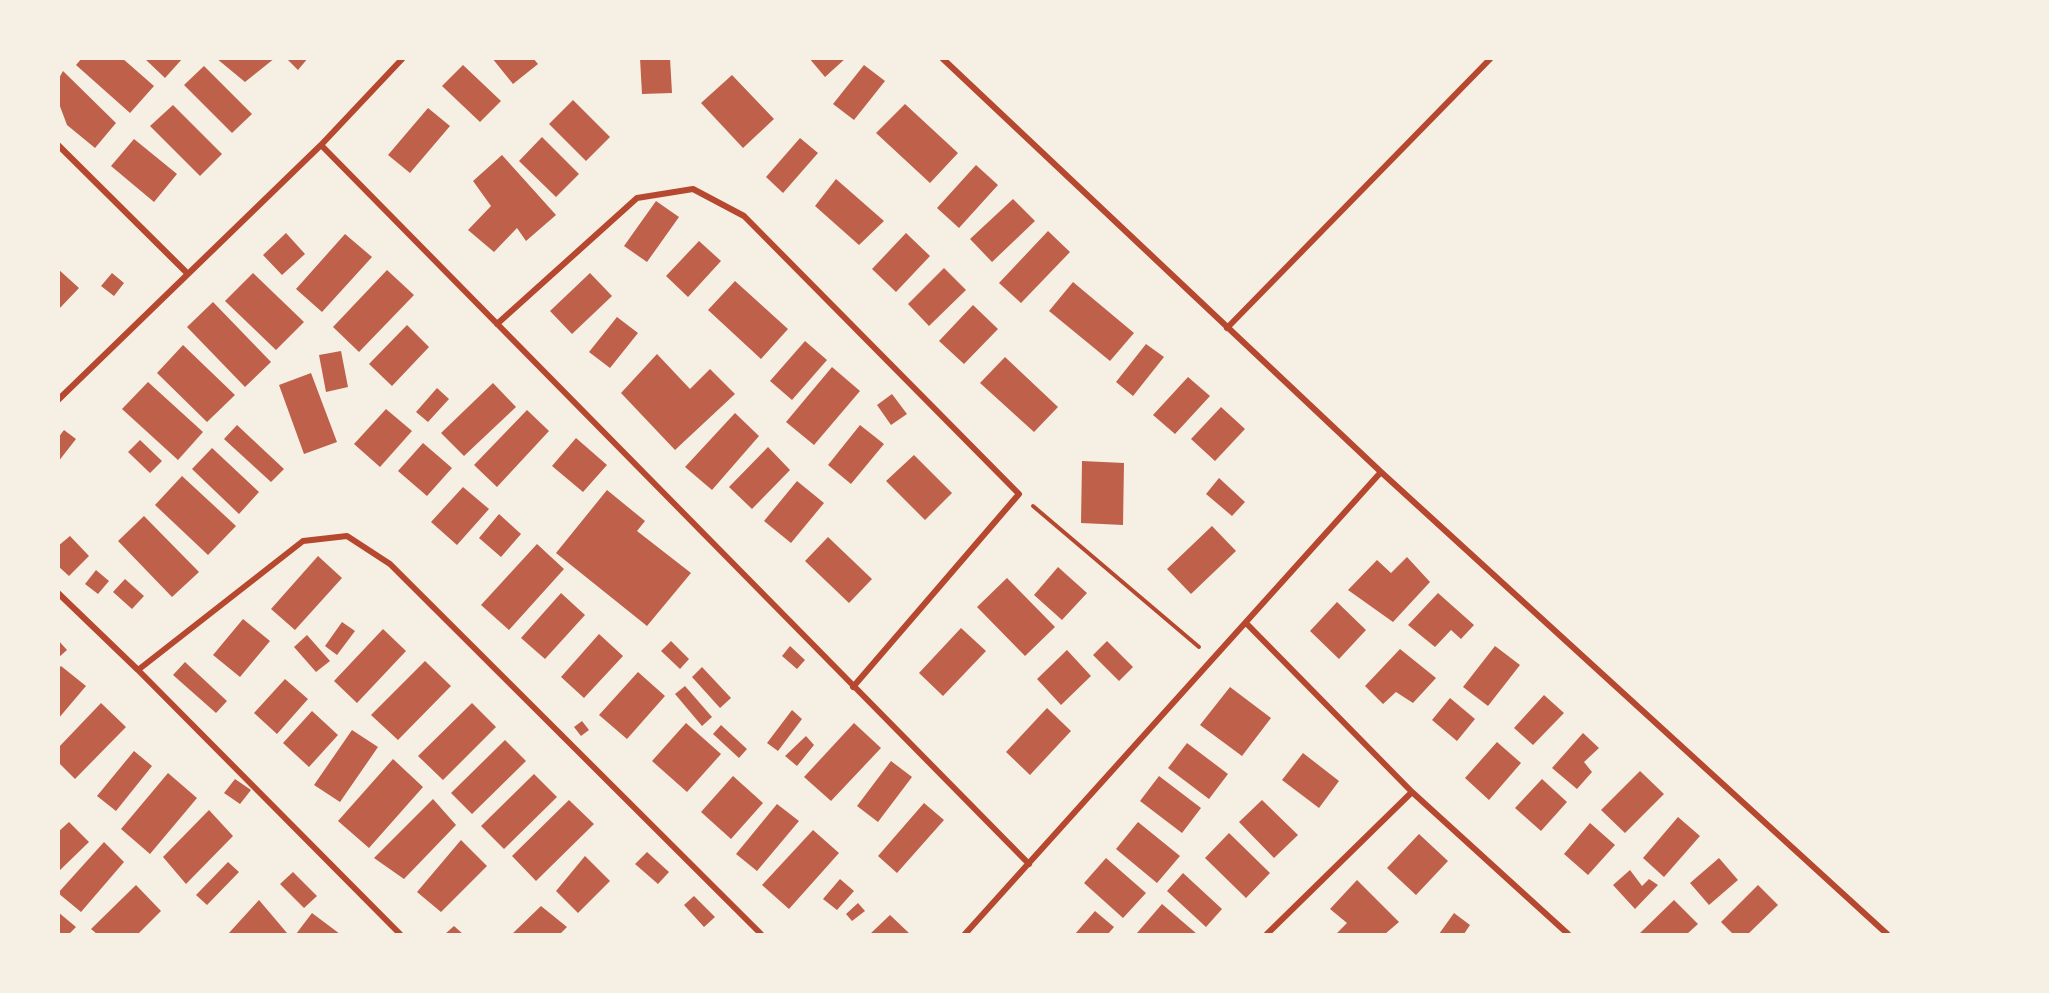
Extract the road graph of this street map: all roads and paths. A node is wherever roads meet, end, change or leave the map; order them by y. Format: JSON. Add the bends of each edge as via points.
{"nodes":[{"id":1,"x":403,"y":58,"type":"edge"},
{"id":2,"x":942,"y":58,"type":"edge"},
{"id":3,"x":1491,"y":58,"type":"edge"},
{"id":4,"x":58,"y":145,"type":"edge"},
{"id":5,"x":321,"y":145,"type":"junction"},
{"id":6,"x":188,"y":274,"type":"junction"},
{"id":7,"x":497,"y":324,"type":"junction"},
{"id":8,"x":1227,"y":328,"type":"junction"},
{"id":9,"x":58,"y":400,"type":"edge"},
{"id":10,"x":1381,"y":472,"type":"junction"},
{"id":11,"x":1019,"y":494,"type":"junction"},
{"id":12,"x":58,"y":593,"type":"edge"},
{"id":13,"x":1246,"y":623,"type":"junction"},
{"id":14,"x":1213,"y":659,"type":"junction"},
{"id":15,"x":138,"y":670,"type":"junction"},
{"id":16,"x":853,"y":687,"type":"junction"},
{"id":17,"x":1412,"y":792,"type":"junction"},
{"id":18,"x":1029,"y":864,"type":"junction"},
{"id":19,"x":400,"y":934,"type":"edge"},
{"id":20,"x":761,"y":934,"type":"edge"},
{"id":21,"x":965,"y":934,"type":"edge"},
{"id":22,"x":1267,"y":934,"type":"edge"},
{"id":23,"x":1568,"y":934,"type":"edge"},
{"id":24,"x":1887,"y":934,"type":"edge"}],
"edges":[{"from":1,"to":5,"type":"street"},
{"from":2,"to":8,"type":"street"},
{"from":3,"to":8,"type":"street"},
{"from":4,"to":6,"type":"street"},
{"from":5,"to":6,"type":"street"},
{"from":5,"to":7,"type":"street"},
{"from":6,"to":9,"type":"street"},
{"from":7,"to":11,"type":"street","via":[[637,198],[693,189],[744,216]]},
{"from":7,"to":16,"type":"street"},
{"from":8,"to":10,"type":"street"},
{"from":10,"to":13,"type":"street"},
{"from":10,"to":24,"type":"street"},
{"from":11,"to":14,"type":"path"},
{"from":11,"to":16,"type":"street"},
{"from":12,"to":15,"type":"street"},
{"from":13,"to":14,"type":"street"},
{"from":13,"to":17,"type":"street"},
{"from":14,"to":18,"type":"street"},
{"from":15,"to":19,"type":"street"},
{"from":15,"to":20,"type":"street","via":[[303,541],[347,536],[390,564]]},
{"from":16,"to":18,"type":"street"},
{"from":17,"to":22,"type":"street"},
{"from":17,"to":23,"type":"street"},
{"from":18,"to":21,"type":"street"}]}
